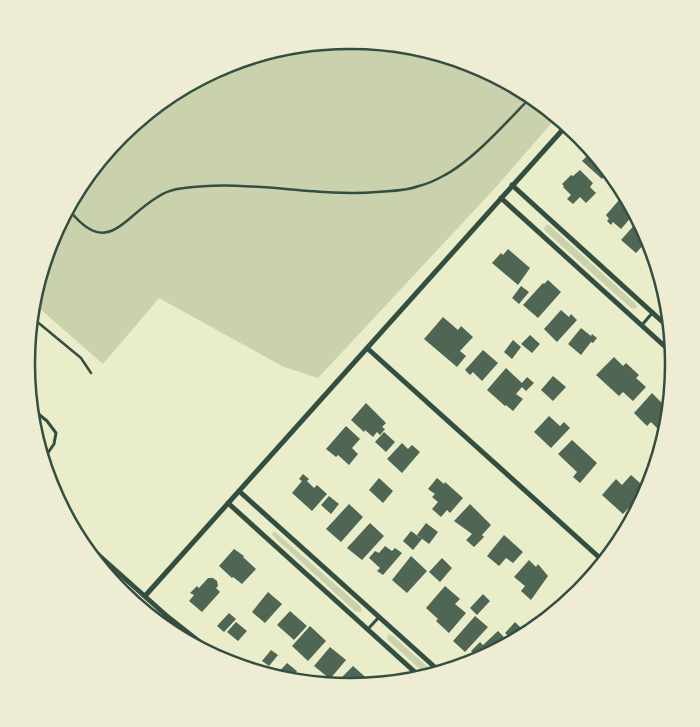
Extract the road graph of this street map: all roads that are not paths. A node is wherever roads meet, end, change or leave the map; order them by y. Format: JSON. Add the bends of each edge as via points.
{"nodes":[{"id":1,"x":562,"y":131,"type":"edge"},
{"id":2,"x":512,"y":186,"type":"junction"},
{"id":3,"x":501,"y":198,"type":"junction"},
{"id":4,"x":652,"y":312,"type":"junction"},
{"id":5,"x":662,"y":320,"type":"edge"},
{"id":6,"x":642,"y":325,"type":"junction"},
{"id":7,"x":664,"y":346,"type":"edge"},
{"id":8,"x":366,"y":348,"type":"junction"},
{"id":9,"x":39,"y":414,"type":"edge"},
{"id":10,"x":48,"y":452,"type":"edge"},
{"id":11,"x":239,"y":490,"type":"junction"},
{"id":12,"x":228,"y":503,"type":"junction"},
{"id":13,"x":599,"y":557,"type":"edge"},
{"id":14,"x":104,"y":560,"type":"edge"},
{"id":15,"x":145,"y":596,"type":"junction"},
{"id":16,"x":379,"y":617,"type":"junction"},
{"id":17,"x":165,"y":618,"type":"edge"},
{"id":18,"x":368,"y":629,"type":"junction"},
{"id":19,"x":435,"y":667,"type":"edge"},
{"id":20,"x":414,"y":671,"type":"edge"}],
"edges":[{"from":1,"to":2,"type":"street"},
{"from":2,"to":3,"type":"street"},
{"from":2,"to":4,"type":"street"},
{"from":3,"to":6,"type":"street"},
{"from":3,"to":8,"type":"street"},
{"from":4,"to":5,"type":"street"},
{"from":4,"to":6,"type":"lane"},
{"from":6,"to":7,"type":"street"},
{"from":8,"to":11,"type":"street"},
{"from":8,"to":13,"type":"street"},
{"from":9,"to":10,"type":"lane","via":[[56,433]]},
{"from":11,"to":12,"type":"street"},
{"from":11,"to":16,"type":"street"},
{"from":12,"to":15,"type":"street"},
{"from":12,"to":18,"type":"street"},
{"from":14,"to":15,"type":"street"},
{"from":15,"to":17,"type":"street"},
{"from":16,"to":18,"type":"lane"},
{"from":16,"to":19,"type":"street"},
{"from":18,"to":20,"type":"street"}]}
